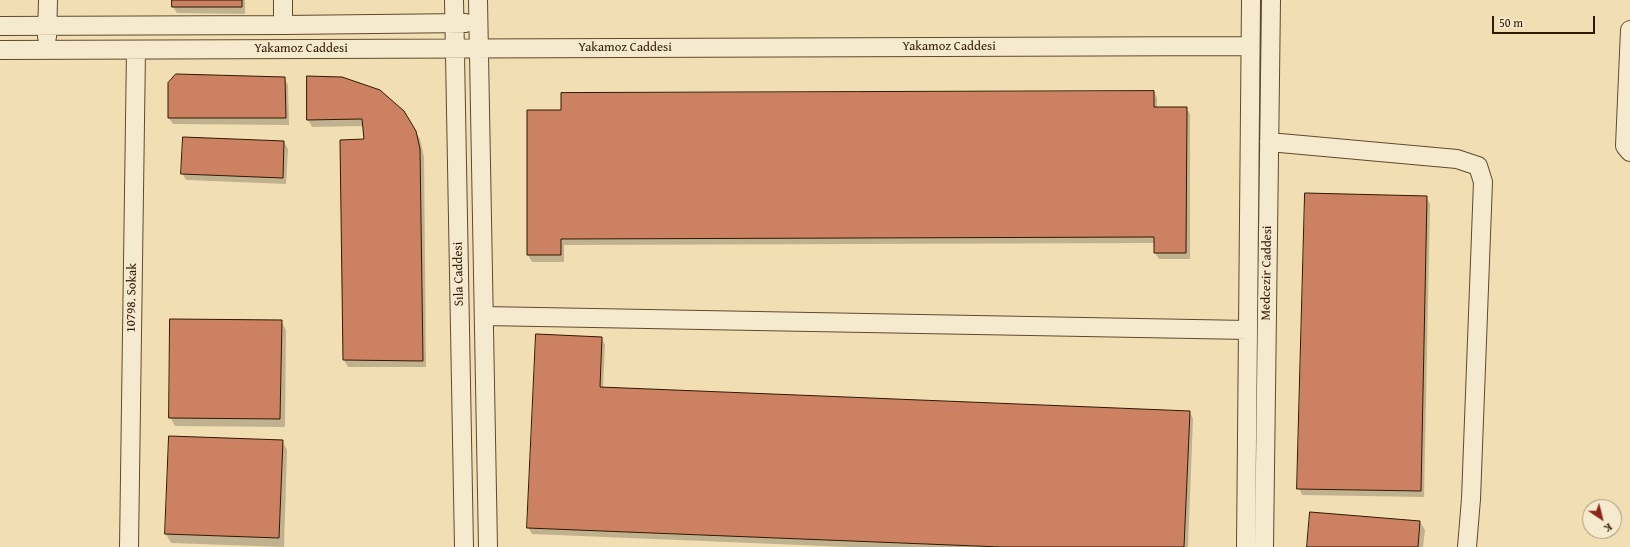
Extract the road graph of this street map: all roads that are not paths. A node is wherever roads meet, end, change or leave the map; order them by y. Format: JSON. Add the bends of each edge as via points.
{"nodes":[{"id":1,"x":48,"y":0,"type":"edge"},
{"id":2,"x":283,"y":0,"type":"edge"},
{"id":3,"x":454,"y":0,"type":"edge"},
{"id":4,"x":478,"y":0,"type":"edge"},
{"id":5,"x":1251,"y":0,"type":"edge"},
{"id":6,"x":1271,"y":0,"type":"edge"},
{"id":7,"x":454,"y":23,"type":"junction"},
{"id":8,"x":479,"y":23,"type":"junction"},
{"id":9,"x":283,"y":25,"type":"junction"},
{"id":10,"x":0,"y":26,"type":"edge"},
{"id":11,"x":48,"y":26,"type":"junction"},
{"id":12,"x":1630,"y":30,"type":"edge"},
{"id":13,"x":1250,"y":46,"type":"junction"},
{"id":14,"x":455,"y":49,"type":"junction"},
{"id":15,"x":480,"y":49,"type":"junction"},
{"id":16,"x":0,"y":50,"type":"edge"},
{"id":17,"x":47,"y":50,"type":"junction"},
{"id":18,"x":136,"y":50,"type":"junction"},
{"id":19,"x":1269,"y":142,"type":"junction"},
{"id":20,"x":1630,"y":152,"type":"edge"},
{"id":21,"x":484,"y":316,"type":"junction"},
{"id":22,"x":1248,"y":330,"type":"junction"},
{"id":23,"x":129,"y":547,"type":"edge"},
{"id":24,"x":464,"y":547,"type":"edge"},
{"id":25,"x":488,"y":547,"type":"edge"},
{"id":26,"x":1246,"y":547,"type":"edge"},
{"id":27,"x":1264,"y":547,"type":"edge"},
{"id":28,"x":1467,"y":547,"type":"edge"}],
"edges":[{"from":1,"to":11,"type":"street"},
{"from":2,"to":9,"type":"street"},
{"from":3,"to":7,"type":"street","name":"Sıla Caddesi"},
{"from":4,"to":8,"type":"street"},
{"from":5,"to":13,"type":"street","name":"Medcezir Caddesi"},
{"from":6,"to":19,"type":"street","name":"Medcezir Caddesi"},
{"from":7,"to":8,"type":"street","name":"Yakamoz Caddesi"},
{"from":7,"to":9,"type":"street","name":"Yakamoz Caddesi"},
{"from":7,"to":14,"type":"street","name":"Sıla Caddesi"},
{"from":8,"to":15,"type":"street"},
{"from":9,"to":11,"type":"street","name":"Yakamoz Caddesi"},
{"from":10,"to":11,"type":"street","name":"Yakamoz Caddesi"},
{"from":11,"to":17,"type":"street"},
{"from":12,"to":20,"type":"street","via":[[1625,146]]},
{"from":13,"to":15,"type":"street","name":"Yakamoz Caddesi"},
{"from":13,"to":22,"type":"street","name":"Medcezir Caddesi"},
{"from":14,"to":15,"type":"street","name":"Yakamoz Caddesi"},
{"from":14,"to":18,"type":"street","name":"Yakamoz Caddesi"},
{"from":14,"to":24,"type":"street","name":"Sıla Caddesi"},
{"from":15,"to":21,"type":"street"},
{"from":16,"to":17,"type":"street","name":"Yakamoz Caddesi"},
{"from":17,"to":18,"type":"street","name":"Yakamoz Caddesi"},
{"from":18,"to":23,"type":"street","name":"10798. Sokak"},
{"from":19,"to":27,"type":"street","name":"Medcezir Caddesi"},
{"from":19,"to":28,"type":"street","via":[[1457,159],[1478,166],[1483,182],[1472,484]]},
{"from":21,"to":22,"type":"street"},
{"from":21,"to":25,"type":"street"},
{"from":22,"to":26,"type":"street","name":"Medcezir Caddesi"}]}
